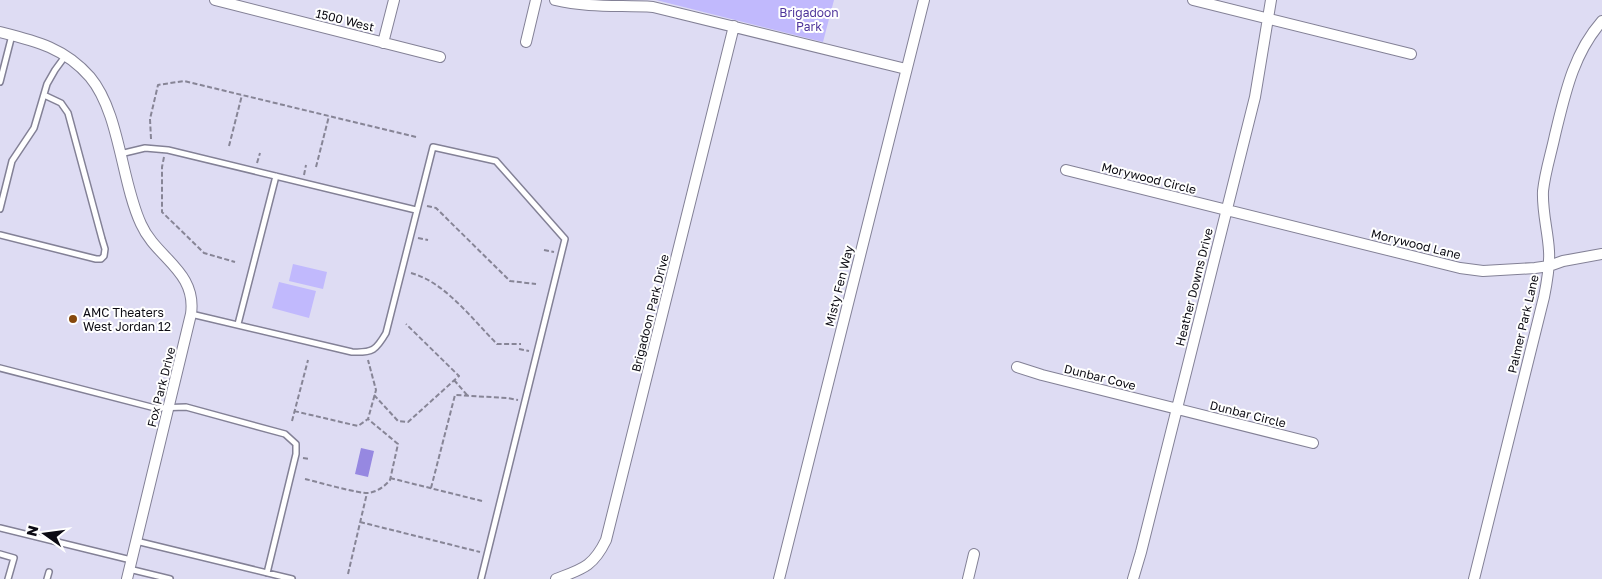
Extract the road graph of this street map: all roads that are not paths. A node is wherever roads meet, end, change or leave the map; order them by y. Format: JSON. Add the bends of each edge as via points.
{"nodes":[{"id":1,"x":216,"y":0,"type":"edge"},
{"id":2,"x":394,"y":0,"type":"edge"},
{"id":3,"x":536,"y":0,"type":"edge"},
{"id":4,"x":555,"y":0,"type":"edge"},
{"id":5,"x":924,"y":0,"type":"edge"},
{"id":6,"x":1193,"y":0,"type":"edge"},
{"id":7,"x":1271,"y":0,"type":"edge"},
{"id":8,"x":1268,"y":18,"type":"junction"},
{"id":9,"x":1602,"y":21,"type":"edge"},
{"id":10,"x":734,"y":26,"type":"junction"},
{"id":11,"x":0,"y":32,"type":"edge"},
{"id":12,"x":12,"y":35,"type":"junction"},
{"id":13,"x":526,"y":42,"type":"dead end"},
{"id":14,"x":383,"y":43,"type":"junction"},
{"id":15,"x":1411,"y":54,"type":"dead end"},
{"id":16,"x":66,"y":55,"type":"junction"},
{"id":17,"x":440,"y":57,"type":"dead end"},
{"id":18,"x":906,"y":70,"type":"junction"},
{"id":19,"x":0,"y":82,"type":"edge"},
{"id":20,"x":44,"y":95,"type":"junction"},
{"id":21,"x":120,"y":154,"type":"junction"},
{"id":22,"x":1066,"y":170,"type":"dead end"},
{"id":23,"x":276,"y":176,"type":"junction"},
{"id":24,"x":0,"y":209,"type":"edge"},
{"id":25,"x":416,"y":210,"type":"junction"},
{"id":26,"x":1226,"y":210,"type":"junction"},
{"id":27,"x":0,"y":235,"type":"edge"},
{"id":28,"x":1602,"y":254,"type":"edge"},
{"id":29,"x":1548,"y":266,"type":"junction"},
{"id":30,"x":192,"y":314,"type":"junction"},
{"id":31,"x":238,"y":324,"type":"junction"},
{"id":32,"x":1017,"y":367,"type":"dead end"},
{"id":33,"x":0,"y":368,"type":"edge"},
{"id":34,"x":168,"y":408,"type":"junction"},
{"id":35,"x":1177,"y":409,"type":"junction"},
{"id":36,"x":1313,"y":443,"type":"dead end"},
{"id":37,"x":0,"y":528,"type":"edge"},
{"id":38,"x":136,"y":541,"type":"junction"},
{"id":39,"x":0,"y":554,"type":"edge"},
{"id":40,"x":974,"y":554,"type":"dead end"},
{"id":41,"x":129,"y":570,"type":"edge"},
{"id":42,"x":49,"y":572,"type":"dead end"},
{"id":43,"x":267,"y":573,"type":"junction"},
{"id":44,"x":8,"y":579,"type":"edge"},
{"id":45,"x":47,"y":579,"type":"edge"},
{"id":46,"x":167,"y":579,"type":"edge"},
{"id":47,"x":292,"y":579,"type":"edge"},
{"id":48,"x":481,"y":579,"type":"edge"},
{"id":49,"x":556,"y":579,"type":"edge"},
{"id":50,"x":779,"y":579,"type":"edge"},
{"id":51,"x":968,"y":579,"type":"edge"},
{"id":52,"x":1133,"y":579,"type":"edge"},
{"id":53,"x":1474,"y":579,"type":"edge"}],
"edges":[{"from":1,"to":14,"type":"street","name":"1500 West"},
{"from":2,"to":14,"type":"street"},
{"from":3,"to":13,"type":"street"},
{"from":4,"to":10,"type":"street","via":[[600,7],[653,7]]},
{"from":5,"to":18,"type":"street","name":"Misty Fen Way"},
{"from":6,"to":8,"type":"street"},
{"from":7,"to":8,"type":"street","name":"Heather Downs Drive"},
{"from":8,"to":15,"type":"street"},
{"from":8,"to":26,"type":"street","name":"Heather Downs Drive","via":[[1255,97]]},
{"from":9,"to":29,"type":"street","name":"Palmer Park Lane","via":[[1582,47],[1575,63],[1547,170],[1543,211]]},
{"from":10,"to":18,"type":"street"},
{"from":10,"to":49,"type":"street","name":"Brigadoon Park Drive","via":[[606,540],[590,564]]},
{"from":11,"to":12,"type":"street","name":"Fox Park Drive"},
{"from":12,"to":16,"type":"street","name":"Fox Park Drive","via":[[40,42]]},
{"from":12,"to":19,"type":"lane"},
{"from":14,"to":17,"type":"street","name":"1500 West"},
{"from":16,"to":20,"type":"lane","via":[[54,70]]},
{"from":16,"to":21,"type":"street","name":"Fox Park Drive","via":[[91,78],[104,100]]},
{"from":18,"to":50,"type":"street","name":"Misty Fen Way"},
{"from":20,"to":24,"type":"lane","via":[[34,128],[12,161]]},
{"from":20,"to":27,"type":"lane","via":[[61,103],[68,113],[104,256],[96,259]]},
{"from":21,"to":23,"type":"lane","via":[[145,148],[168,150]]},
{"from":21,"to":30,"type":"street","name":"Fox Park Drive","via":[[131,202],[142,227],[184,277],[193,306]]},
{"from":22,"to":26,"type":"street","name":"Morywood Circle"},
{"from":23,"to":25,"type":"lane"},
{"from":23,"to":31,"type":"lane"},
{"from":25,"to":31,"type":"lane","via":[[386,333],[378,347],[366,353],[352,352]]},
{"from":25,"to":48,"type":"lane","via":[[433,147],[496,161],[565,239]]},
{"from":26,"to":29,"type":"street","name":"Morywood Lane","via":[[1460,268],[1482,271]]},
{"from":26,"to":35,"type":"street","name":"Heather Downs Drive"},
{"from":28,"to":29,"type":"street","name":"Morywood Lane"},
{"from":29,"to":53,"type":"street","name":"Palmer Park Lane","via":[[1544,297]]},
{"from":30,"to":31,"type":"lane"},
{"from":30,"to":34,"type":"street","name":"Fox Park Drive"},
{"from":32,"to":35,"type":"street","name":"Dunbar Cove"},
{"from":33,"to":34,"type":"lane","via":[[155,408]]},
{"from":34,"to":38,"type":"street","name":"Fox Park Drive"},
{"from":34,"to":43,"type":"lane","via":[[186,407],[285,434],[296,444]]},
{"from":35,"to":36,"type":"street","name":"Dunbar Circle"},
{"from":35,"to":52,"type":"street","name":"Heather Downs Drive"},
{"from":37,"to":41,"type":"lane"},
{"from":38,"to":41,"type":"street","name":"Fox Park Drive"},
{"from":38,"to":43,"type":"lane"},
{"from":39,"to":44,"type":"lane","via":[[14,558]]},
{"from":40,"to":51,"type":"street"},
{"from":41,"to":46,"type":"lane"},
{"from":42,"to":45,"type":"lane"},
{"from":43,"to":47,"type":"lane"}]}
